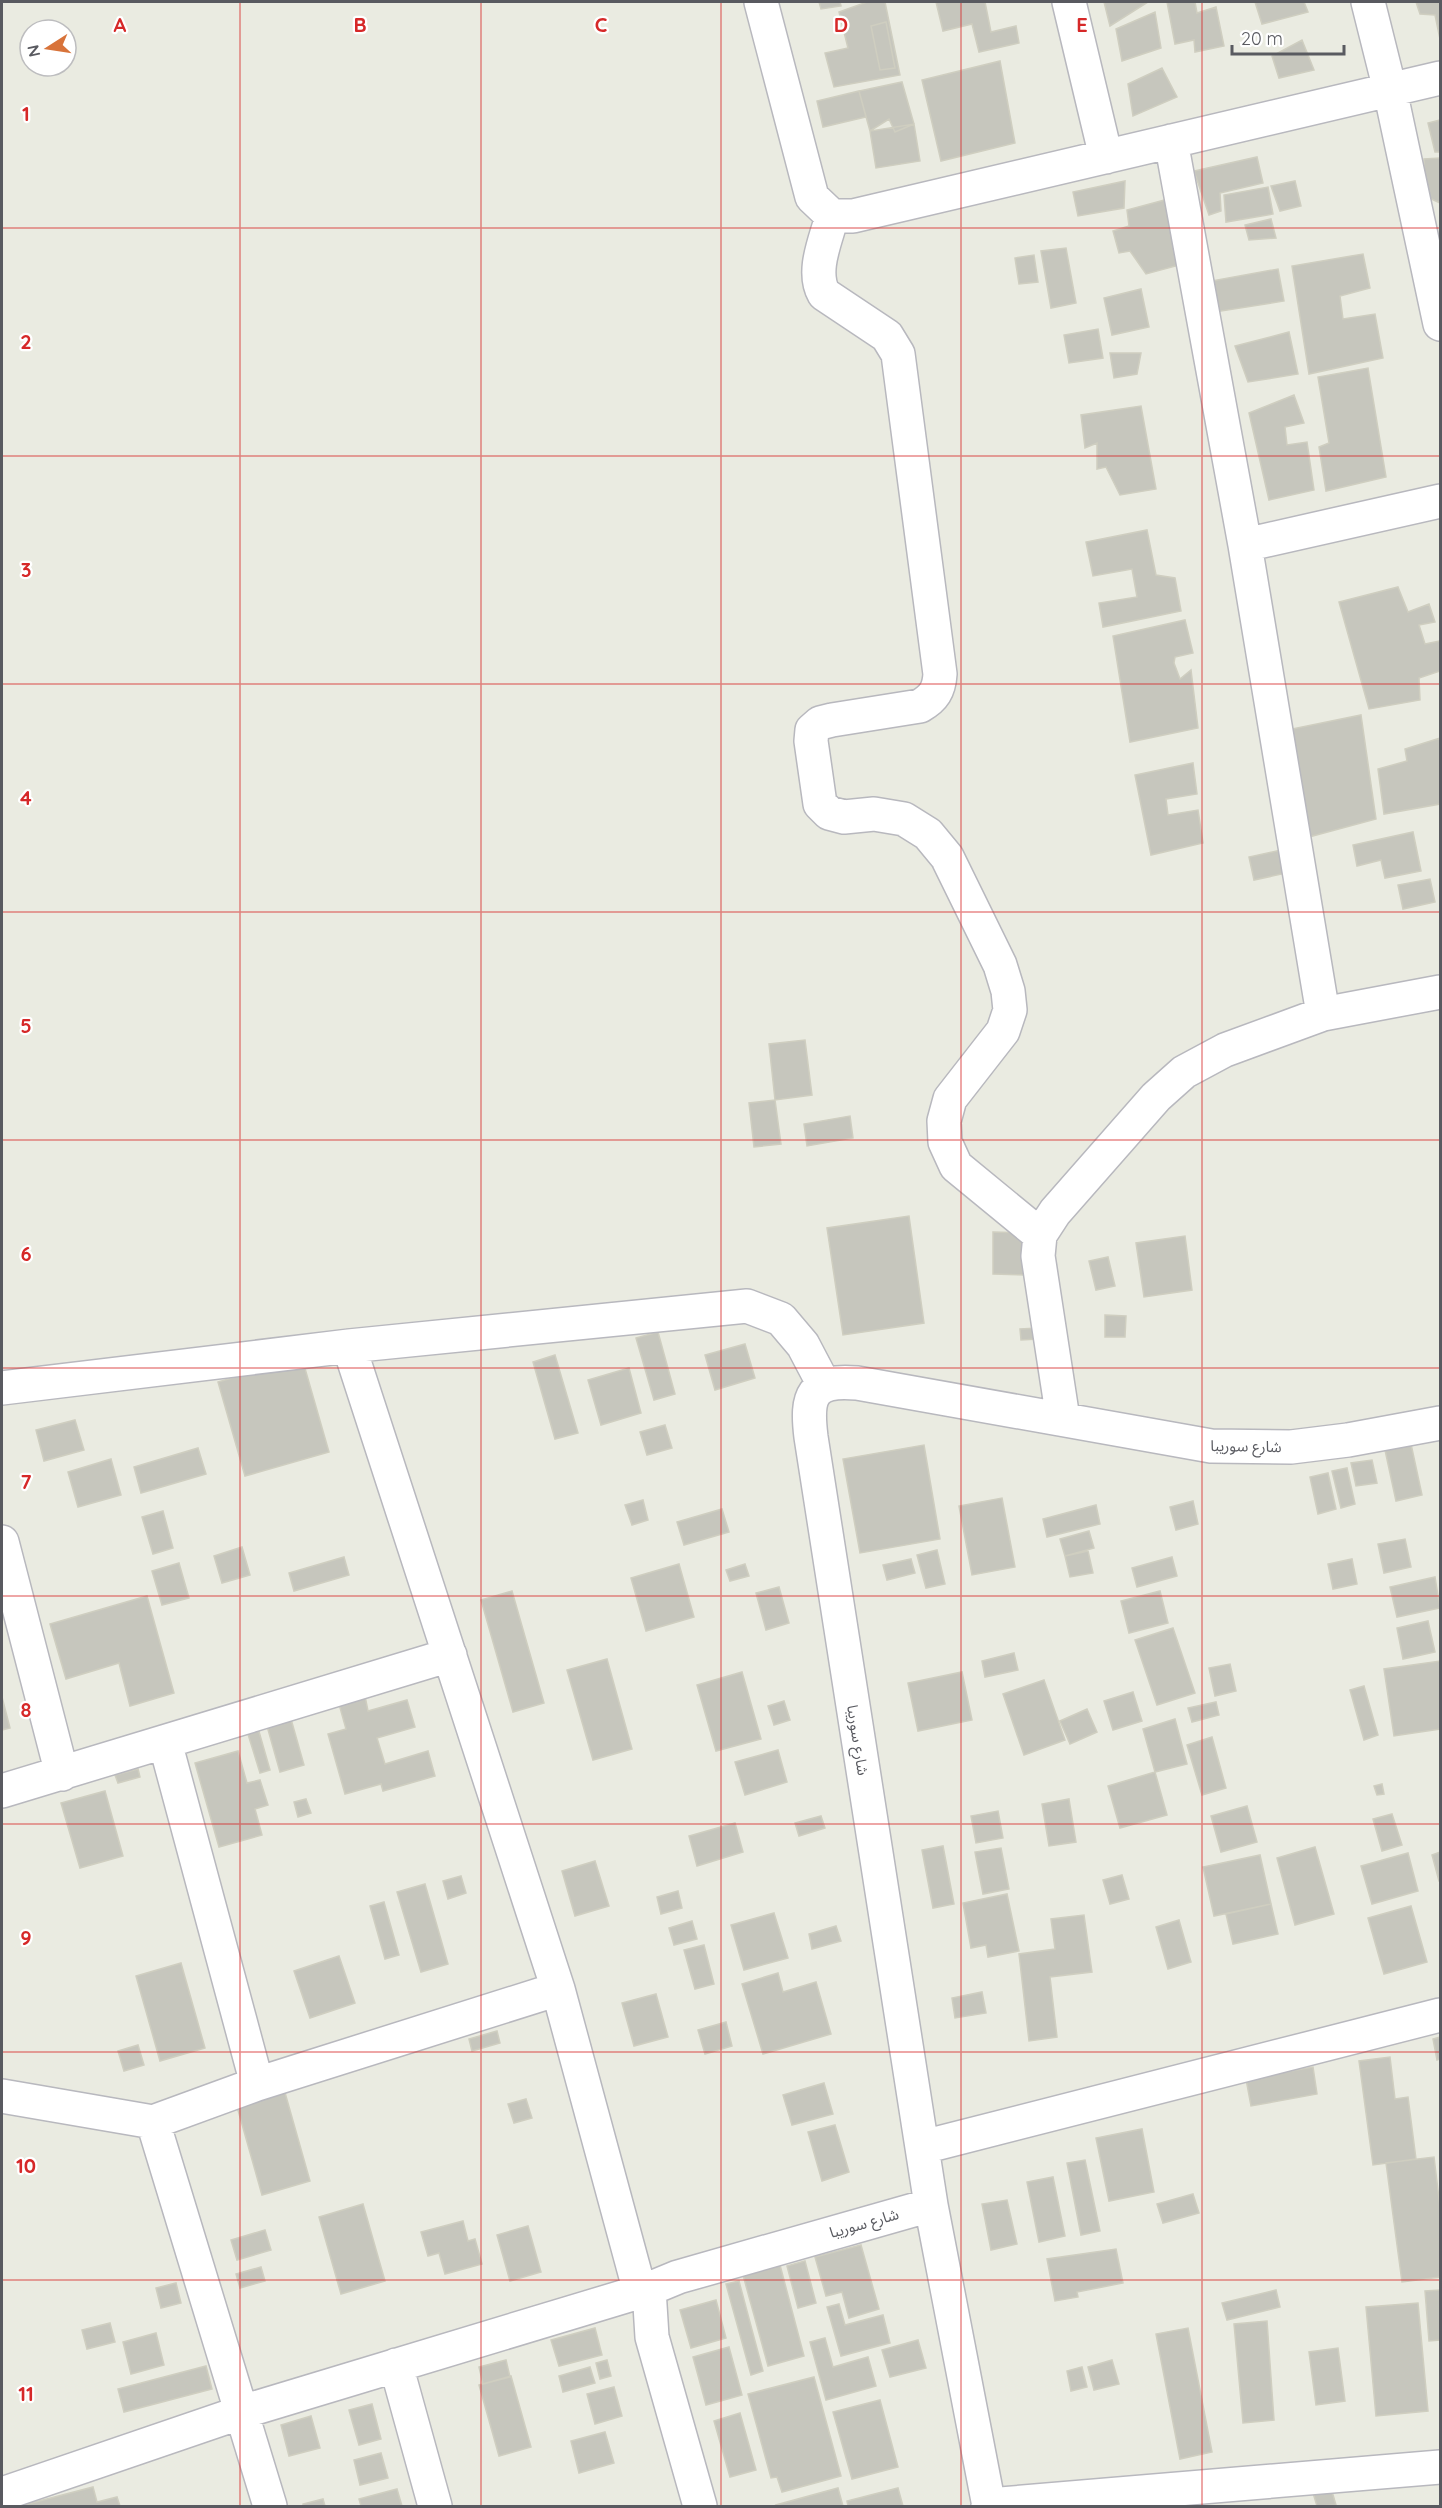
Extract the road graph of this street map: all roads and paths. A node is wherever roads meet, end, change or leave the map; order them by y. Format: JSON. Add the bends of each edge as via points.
{"nodes":[{"id":1,"x":761,"y":2,"type":"edge"},
{"id":2,"x":1069,"y":2,"type":"edge"},
{"id":3,"x":1368,"y":2,"type":"edge"},
{"id":4,"x":1440,"y":78,"type":"edge"},
{"id":5,"x":1390,"y":90,"type":"junction"},
{"id":6,"x":1171,"y":141,"type":"junction"},
{"id":7,"x":1106,"y":157,"type":"junction"},
{"id":8,"x":832,"y":216,"type":"junction"},
{"id":9,"x":1440,"y":324,"type":"edge"},
{"id":10,"x":1440,"y":501,"type":"edge"},
{"id":11,"x":1245,"y":545,"type":"junction"},
{"id":12,"x":1440,"y":992,"type":"edge"},
{"id":13,"x":1323,"y":1014,"type":"junction"},
{"id":14,"x":1040,"y":1235,"type":"junction"},
{"id":15,"x":348,"y":1346,"type":"junction"},
{"id":16,"x":824,"y":1385,"type":"junction"},
{"id":17,"x":2,"y":1388,"type":"edge"},
{"id":18,"x":1063,"y":1419,"type":"junction"},
{"id":19,"x":1440,"y":1423,"type":"edge"},
{"id":20,"x":2,"y":1542,"type":"edge"},
{"id":21,"x":450,"y":1655,"type":"junction"},
{"id":22,"x":165,"y":1742,"type":"junction"},
{"id":23,"x":62,"y":1774,"type":"junction"},
{"id":24,"x":2,"y":1791,"type":"edge"},
{"id":25,"x":558,"y":1989,"type":"junction"},
{"id":26,"x":1440,"y":2015,"type":"edge"},
{"id":27,"x":256,"y":2084,"type":"junction"},
{"id":28,"x":2,"y":2096,"type":"edge"},
{"id":29,"x":153,"y":2122,"type":"junction"},
{"id":30,"x":922,"y":2147,"type":"junction"},
{"id":31,"x":931,"y":2205,"type":"junction"},
{"id":32,"x":645,"y":2291,"type":"junction"},
{"id":33,"x":396,"y":2365,"type":"junction"},
{"id":34,"x":242,"y":2412,"type":"junction"},
{"id":35,"x":1440,"y":2467,"type":"edge"},
{"id":36,"x":2,"y":2494,"type":"edge"},
{"id":37,"x":270,"y":2506,"type":"edge"},
{"id":38,"x":435,"y":2506,"type":"edge"},
{"id":39,"x":700,"y":2506,"type":"edge"},
{"id":40,"x":989,"y":2506,"type":"edge"}],
"edges":[{"from":1,"to":8,"type":"street","via":[[812,197]]},
{"from":2,"to":7,"type":"street"},
{"from":3,"to":5,"type":"street"},
{"from":4,"to":5,"type":"street"},
{"from":5,"to":6,"type":"street"},
{"from":5,"to":9,"type":"street"},
{"from":6,"to":7,"type":"street"},
{"from":6,"to":11,"type":"street"},
{"from":7,"to":8,"type":"street","via":[[854,216]]},
{"from":8,"to":14,"type":"street","via":[[818,284],[824,294],[886,336],[898,354],[940,674],[939,689],[920,706],[832,720],[812,730],[820,804],[829,813],[844,817],[874,814],[904,819],[928,834],[947,858],[1000,965],[1010,1010],[1003,1031],[950,1099],[944,1121],[945,1142],[956,1166]]},
{"from":10,"to":11,"type":"street"},
{"from":11,"to":13,"type":"street"},
{"from":12,"to":13,"type":"street"},
{"from":13,"to":14,"type":"street","via":[[1225,1050],[1185,1072],[1156,1097],[1055,1212]]},
{"from":14,"to":18,"type":"street","via":[[1038,1256]]},
{"from":15,"to":16,"type":"street","via":[[747,1305],[781,1319],[803,1345]]},
{"from":15,"to":17,"type":"street"},
{"from":15,"to":21,"type":"street"},
{"from":16,"to":18,"type":"street","name":"شارع سوريبا","via":[[857,1383]]},
{"from":16,"to":30,"type":"street","name":"شارع سوريبا","via":[[813,1395],[808,1412],[811,1437]]},
{"from":18,"to":19,"type":"street","name":"شارع سوريبا","via":[[1211,1446],[1249,1447],[1291,1447]]},
{"from":20,"to":23,"type":"street"},
{"from":21,"to":22,"type":"street"},
{"from":21,"to":25,"type":"street"},
{"from":22,"to":23,"type":"street"},
{"from":22,"to":27,"type":"street"},
{"from":23,"to":24,"type":"street"},
{"from":25,"to":27,"type":"street"},
{"from":25,"to":32,"type":"street"},
{"from":26,"to":30,"type":"street"},
{"from":27,"to":29,"type":"street"},
{"from":28,"to":29,"type":"street"},
{"from":29,"to":34,"type":"street"},
{"from":30,"to":31,"type":"street","name":"شارع سوريبا"},
{"from":31,"to":32,"type":"street","name":"شارع سوريبا","via":[[678,2277]]},
{"from":31,"to":40,"type":"street"},
{"from":32,"to":33,"type":"street","name":"شارع سوريبا"},
{"from":32,"to":39,"type":"street","via":[[652,2337]]},
{"from":33,"to":34,"type":"street","name":"شارع سوريبا"},
{"from":33,"to":38,"type":"street"},
{"from":34,"to":36,"type":"street","name":"شارع سوريبا"},
{"from":34,"to":37,"type":"street"},
{"from":35,"to":40,"type":"street"}]}
